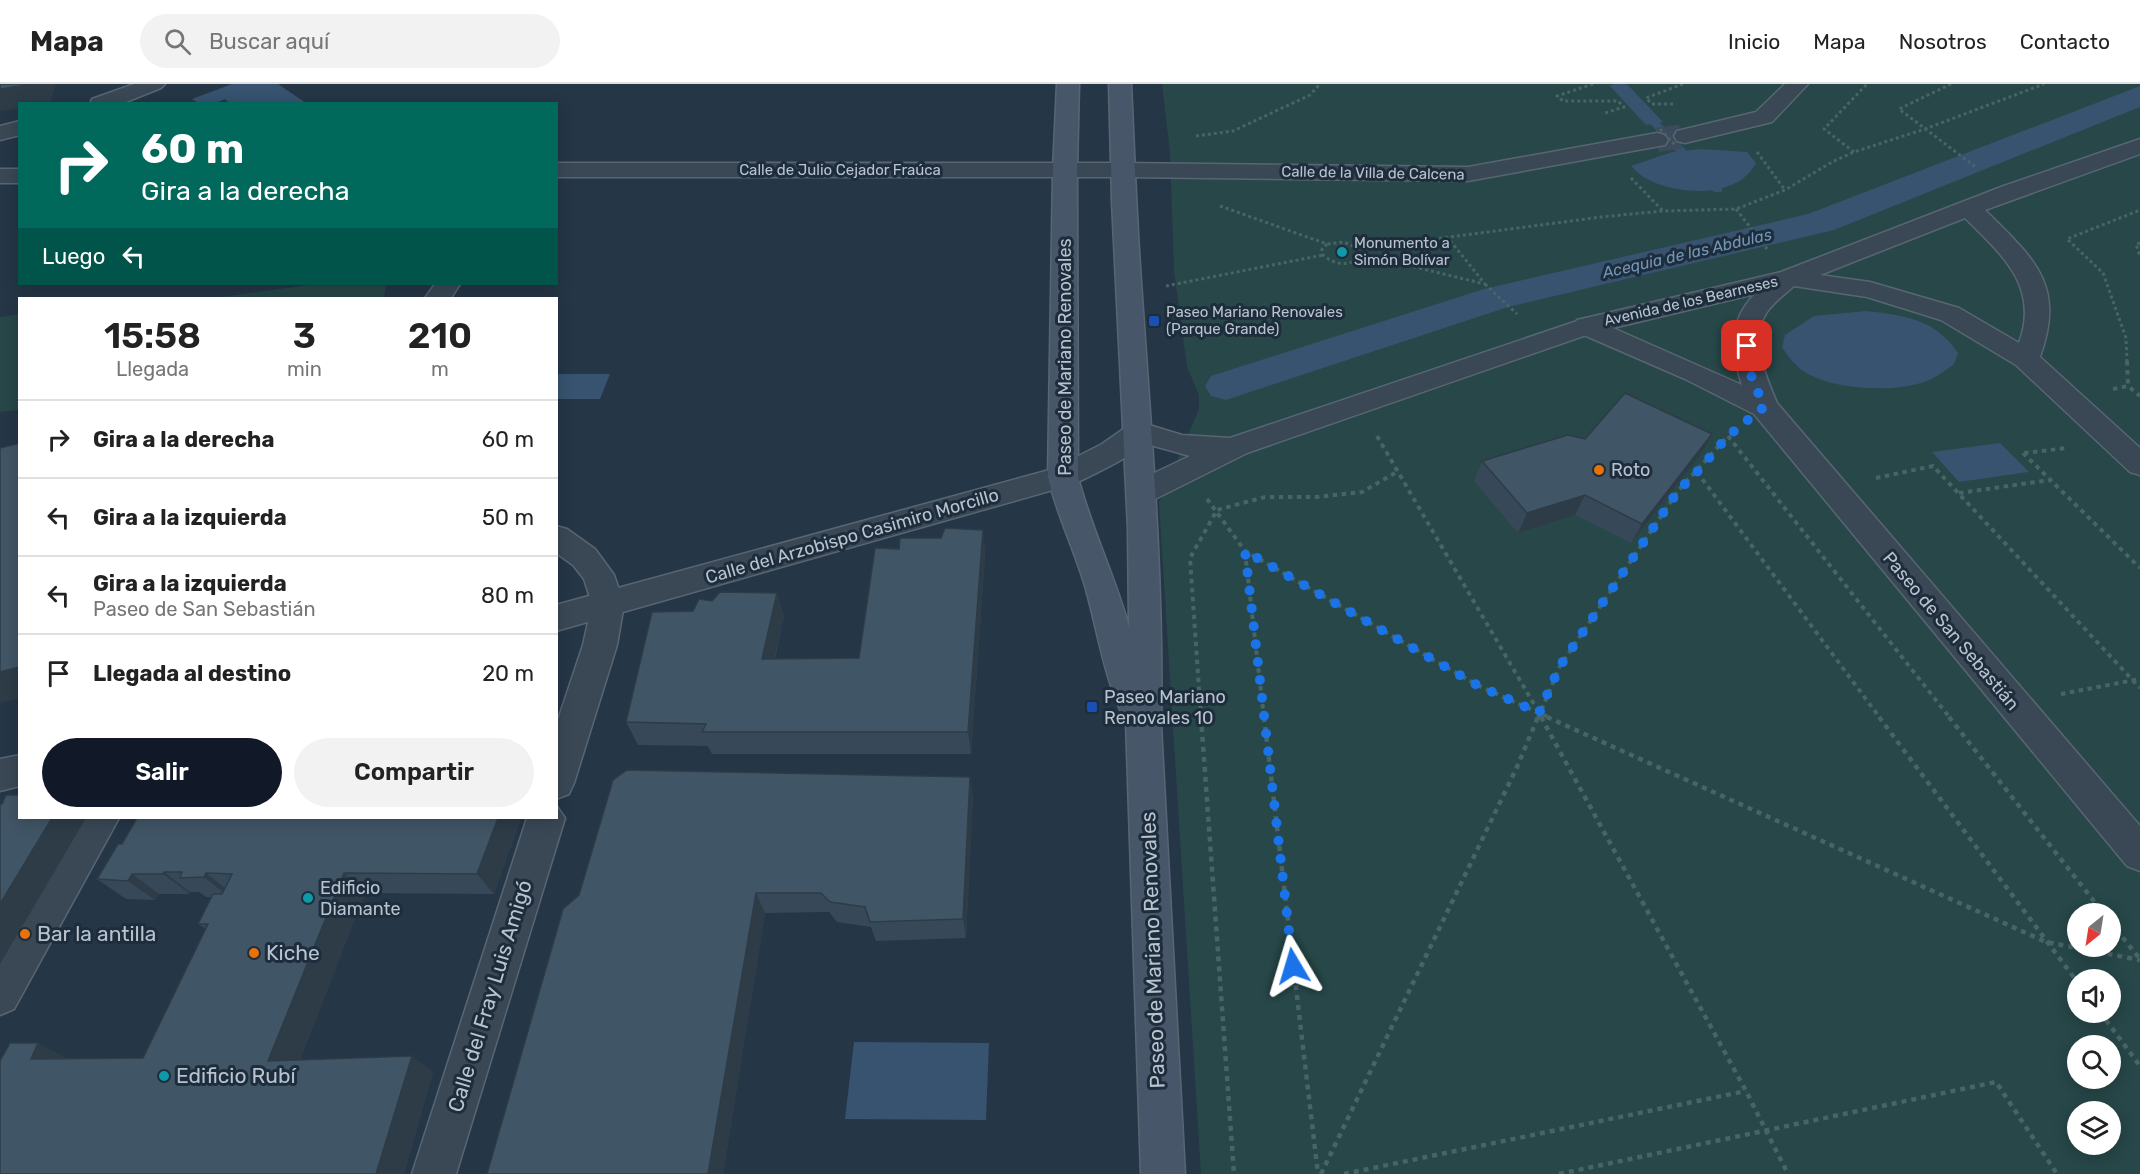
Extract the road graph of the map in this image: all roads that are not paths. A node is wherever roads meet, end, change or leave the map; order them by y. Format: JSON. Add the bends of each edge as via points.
{"nodes":[{"id":1,"x":154,"y":84,"type":"edge"},
{"id":2,"x":1068,"y":84,"type":"edge"},
{"id":3,"x":1120,"y":84,"type":"edge"},
{"id":4,"x":1797,"y":84,"type":"edge"},
{"id":5,"x":105,"y":102,"type":"edge"},
{"id":6,"x":18,"y":128,"type":"edge"},
{"id":7,"x":0,"y":133,"type":"edge"},
{"id":8,"x":2140,"y":146,"type":"edge"},
{"id":9,"x":558,"y":170,"type":"edge"},
{"id":10,"x":1065,"y":170,"type":"junction"},
{"id":11,"x":1123,"y":170,"type":"junction"},
{"id":12,"x":0,"y":176,"type":"edge"},
{"id":13,"x":18,"y":176,"type":"edge"},
{"id":14,"x":1970,"y":208,"type":"junction"},
{"id":15,"x":1789,"y":278,"type":"junction"},
{"id":16,"x":1586,"y":326,"type":"junction"},
{"id":17,"x":2026,"y":359,"type":"junction"},
{"id":18,"x":1764,"y":407,"type":"junction"},
{"id":19,"x":1139,"y":432,"type":"junction"},
{"id":20,"x":1238,"y":446,"type":"junction"},
{"id":21,"x":2140,"y":465,"type":"edge"},
{"id":22,"x":1063,"y":477,"type":"junction"},
{"id":23,"x":1142,"y":492,"type":"junction"},
{"id":24,"x":558,"y":538,"type":"edge"},
{"id":25,"x":608,"y":604,"type":"junction"},
{"id":26,"x":558,"y":617,"type":"edge"},
{"id":27,"x":1143,"y":725,"type":"junction"},
{"id":28,"x":18,"y":770,"type":"edge"},
{"id":29,"x":0,"y":775,"type":"edge"},
{"id":30,"x":558,"y":777,"type":"edge"},
{"id":31,"x":99,"y":819,"type":"edge"},
{"id":32,"x":546,"y":819,"type":"edge"},
{"id":33,"x":2140,"y":854,"type":"edge"},
{"id":34,"x":0,"y":995,"type":"edge"},
{"id":35,"x":434,"y":1174,"type":"edge"},
{"id":36,"x":1163,"y":1174,"type":"edge"}],
"edges":[{"from":1,"to":5,"type":"street"},
{"from":2,"to":10,"type":"main road","name":"Paseo de Mariano Renovales"},
{"from":3,"to":11,"type":"main road","name":"Paseo de Mariano Renovales"},
{"from":4,"to":11,"type":"street","name":"Calle de la Villa de Calcena","via":[[1764,117],[1468,174]]},
{"from":6,"to":7,"type":"street"},
{"from":8,"to":14,"type":"street","name":"Avenida de los Bearneses"},
{"from":9,"to":10,"type":"street","name":"Calle de Julio Cejador Fraúca"},
{"from":10,"to":11,"type":"street","name":"Calle de Julio Cejador Fraúca"},
{"from":10,"to":22,"type":"main road","name":"Paseo de Mariano Renovales"},
{"from":11,"to":19,"type":"main road","name":"Paseo de Mariano Renovales"},
{"from":12,"to":13,"type":"street"},
{"from":14,"to":15,"type":"street","name":"Avenida de los Bearneses"},
{"from":14,"to":17,"type":"street","via":[[2028,272],[2039,297],[2036,339]]},
{"from":15,"to":16,"type":"street","name":"Avenida de los Bearneses"},
{"from":15,"to":17,"type":"street","via":[[1870,290],[1950,314]]},
{"from":15,"to":18,"type":"street","name":"Paseo de San Sebastián","via":[[1755,308],[1748,326],[1751,375]]},
{"from":16,"to":18,"type":"street","name":"Paseo de San Sebastián"},
{"from":16,"to":20,"type":"street","name":"Avenida de los Bearneses"},
{"from":17,"to":21,"type":"street"},
{"from":18,"to":33,"type":"street","name":"Paseo de San Sebastián"},
{"from":19,"to":20,"type":"street","name":"Avenida de los Bearneses","via":[[1184,447]]},
{"from":19,"to":22,"type":"street","name":"Calle del Arzobispo Casimiro Morcillo"},
{"from":19,"to":23,"type":"main road","name":"Paseo de Mariano Renovales"},
{"from":20,"to":23,"type":"street","name":"Avenida de los Bearneses"},
{"from":22,"to":25,"type":"street","name":"Calle del Arzobispo Casimiro Morcillo"},
{"from":22,"to":27,"type":"main road","name":"Paseo de Mariano Renovales"},
{"from":23,"to":27,"type":"main road","name":"Paseo de Mariano Renovales","via":[[1146,671]]},
{"from":24,"to":25,"type":"street","via":[[584,557],[598,575]]},
{"from":25,"to":26,"type":"street","name":"Calle del Arzobispo Casimiro Morcillo"},
{"from":25,"to":30,"type":"street","via":[[600,645]]},
{"from":27,"to":36,"type":"main road","name":"Paseo de Mariano Renovales"},
{"from":28,"to":29,"type":"street"},
{"from":31,"to":34,"type":"street"},
{"from":32,"to":35,"type":"street","name":"Calle del Fray Luis Amigó"}]}
